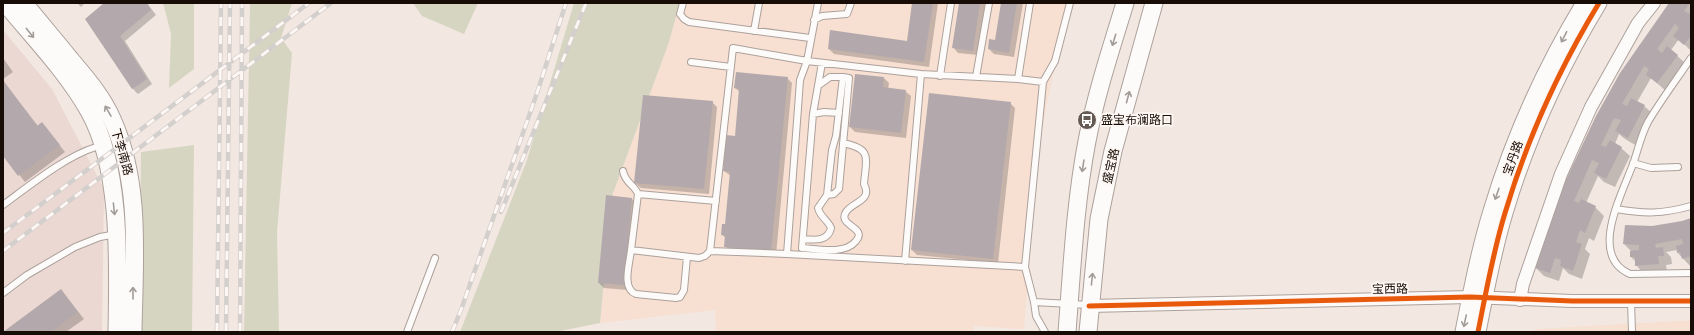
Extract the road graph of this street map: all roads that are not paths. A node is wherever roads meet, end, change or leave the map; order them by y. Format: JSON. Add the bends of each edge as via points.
{"nodes":[{"id":1,"x":5,"y":3,"type":"edge"},
{"id":2,"x":24,"y":3,"type":"edge"},
{"id":3,"x":682,"y":3,"type":"edge"},
{"id":4,"x":759,"y":3,"type":"edge"},
{"id":5,"x":818,"y":3,"type":"edge"},
{"id":6,"x":851,"y":3,"type":"edge"},
{"id":7,"x":951,"y":3,"type":"edge"},
{"id":8,"x":989,"y":3,"type":"edge"},
{"id":9,"x":1030,"y":3,"type":"edge"},
{"id":10,"x":1070,"y":3,"type":"edge"},
{"id":11,"x":1125,"y":3,"type":"edge"},
{"id":12,"x":1154,"y":3,"type":"edge"},
{"id":13,"x":1584,"y":3,"type":"edge"},
{"id":14,"x":1599,"y":3,"type":"edge"},
{"id":15,"x":1654,"y":3,"type":"edge"},
{"id":16,"x":814,"y":20,"type":"junction"},
{"id":17,"x":754,"y":31,"type":"junction"},
{"id":18,"x":810,"y":38,"type":"junction"},
{"id":19,"x":1691,"y":58,"type":"edge"},
{"id":20,"x":806,"y":61,"type":"junction"},
{"id":21,"x":691,"y":62,"type":"dead end"},
{"id":22,"x":822,"y":63,"type":"junction"},
{"id":23,"x":731,"y":67,"type":"junction"},
{"id":24,"x":921,"y":74,"type":"junction"},
{"id":25,"x":940,"y":76,"type":"junction"},
{"id":26,"x":976,"y":76,"type":"junction"},
{"id":27,"x":843,"y":77,"type":"junction"},
{"id":28,"x":1018,"y":79,"type":"junction"},
{"id":29,"x":1043,"y":82,"type":"junction"},
{"id":30,"x":818,"y":86,"type":"junction"},
{"id":31,"x":839,"y":113,"type":"junction"},
{"id":32,"x":813,"y":114,"type":"junction"},
{"id":33,"x":107,"y":143,"type":"junction"},
{"id":34,"x":843,"y":143,"type":"junction"},
{"id":35,"x":1633,"y":163,"type":"junction"},
{"id":36,"x":1678,"y":167,"type":"dead end"},
{"id":37,"x":128,"y":169,"type":"junction"},
{"id":38,"x":624,"y":171,"type":"dead end"},
{"id":39,"x":110,"y":177,"type":"junction"},
{"id":40,"x":638,"y":194,"type":"junction"},
{"id":41,"x":827,"y":195,"type":"junction"},
{"id":42,"x":716,"y":201,"type":"junction"},
{"id":43,"x":3,"y":205,"type":"edge"},
{"id":44,"x":1691,"y":206,"type":"edge"},
{"id":45,"x":1616,"y":209,"type":"junction"},
{"id":46,"x":116,"y":231,"type":"junction"},
{"id":47,"x":803,"y":239,"type":"junction"},
{"id":48,"x":631,"y":250,"type":"junction"},
{"id":49,"x":710,"y":251,"type":"junction"},
{"id":50,"x":787,"y":254,"type":"junction"},
{"id":51,"x":687,"y":257,"type":"junction"},
{"id":52,"x":435,"y":258,"type":"dead end"},
{"id":53,"x":905,"y":261,"type":"junction"},
{"id":54,"x":1026,"y":267,"type":"junction"},
{"id":55,"x":1691,"y":273,"type":"edge"},
{"id":56,"x":3,"y":293,"type":"edge"},
{"id":57,"x":1478,"y":298,"type":"junction"},
{"id":58,"x":1520,"y":300,"type":"junction"},
{"id":59,"x":1631,"y":301,"type":"junction"},
{"id":60,"x":1691,"y":301,"type":"edge"},
{"id":61,"x":1034,"y":302,"type":"junction"},
{"id":62,"x":1069,"y":304,"type":"junction"},
{"id":63,"x":1089,"y":306,"type":"junction"},
{"id":64,"x":117,"y":332,"type":"edge"},
{"id":65,"x":133,"y":332,"type":"edge"},
{"id":66,"x":407,"y":332,"type":"edge"},
{"id":67,"x":1045,"y":332,"type":"edge"},
{"id":68,"x":1067,"y":332,"type":"edge"},
{"id":69,"x":1088,"y":332,"type":"edge"},
{"id":70,"x":1463,"y":332,"type":"edge"},
{"id":71,"x":1478,"y":332,"type":"edge"},
{"id":72,"x":1632,"y":332,"type":"edge"}],
"edges":[{"from":1,"to":33,"type":"main road","name":"下李南路","one_way":true,"via":[[70,82],[90,111]]},
{"from":33,"to":2,"type":"main road","name":"下李南路","one_way":true,"via":[[112,118],[95,88]]},
{"from":3,"to":17,"type":"lane","via":[[680,14],[688,22]]},
{"from":4,"to":17,"type":"lane"},
{"from":5,"to":16,"type":"lane"},
{"from":6,"to":16,"type":"lane","via":[[844,16],[831,14]]},
{"from":7,"to":25,"type":"lane"},
{"from":8,"to":26,"type":"lane"},
{"from":9,"to":28,"type":"lane"},
{"from":10,"to":29,"type":"lane","via":[[1055,61]]},
{"from":11,"to":62,"type":"main road","one_way":true,"via":[[1102,78],[1087,141],[1076,212]]},
{"from":63,"to":12,"type":"main road","name":"盛宝路","one_way":true,"via":[[1099,219]]},
{"from":13,"to":57,"type":"street","name":"宝丹路","one_way":true,"via":[[1543,78],[1506,166],[1491,211]]},
{"from":14,"to":57,"type":"street","name":"宝丹路","via":[[1555,83],[1518,170]]},
{"from":15,"to":58,"type":"street","via":[[1638,23],[1591,107],[1561,174],[1523,284]]},
{"from":16,"to":18,"type":"lane"},
{"from":17,"to":18,"type":"lane"},
{"from":18,"to":20,"type":"lane"},
{"from":19,"to":35,"type":"lane","via":[[1648,122]]},
{"from":20,"to":22,"type":"lane"},
{"from":20,"to":23,"type":"lane","via":[[733,48]]},
{"from":20,"to":50,"type":"lane","via":[[800,80]]},
{"from":21,"to":23,"type":"lane"},
{"from":22,"to":24,"type":"lane"},
{"from":22,"to":30,"type":"lane"},
{"from":23,"to":42,"type":"lane"},
{"from":24,"to":25,"type":"lane"},
{"from":24,"to":53,"type":"lane"},
{"from":25,"to":26,"type":"lane"},
{"from":26,"to":28,"type":"lane"},
{"from":27,"to":30,"type":"lane","via":[[830,77]]},
{"from":27,"to":31,"type":"lane"},
{"from":27,"to":34,"type":"lane","via":[[849,78]]},
{"from":28,"to":29,"type":"lane"},
{"from":29,"to":54,"type":"lane"},
{"from":30,"to":32,"type":"lane"},
{"from":31,"to":32,"type":"lane"},
{"from":31,"to":41,"type":"lane"},
{"from":32,"to":47,"type":"lane"},
{"from":33,"to":37,"type":"main road","name":"下李南路"},
{"from":33,"to":39,"type":"main road","name":"下李南路"},
{"from":33,"to":43,"type":"lane","via":[[50,171]]},
{"from":34,"to":41,"type":"lane","via":[[839,189],[834,194]]},
{"from":34,"to":47,"type":"lane","via":[[859,147],[864,150],[866,156],[865,194],[844,217],[847,224],[858,231],[857,240],[845,248],[834,249],[802,248]]},
{"from":35,"to":36,"type":"lane","via":[[1651,168]]},
{"from":35,"to":45,"type":"lane"},
{"from":37,"to":39,"type":"main road"},
{"from":65,"to":37,"type":"main road","name":"下李南路","one_way":true,"via":[[134,232]]},
{"from":38,"to":40,"type":"lane","via":[[624,178]]},
{"from":39,"to":46,"type":"main road","name":"下李南路","one_way":true},
{"from":40,"to":42,"type":"lane"},
{"from":40,"to":48,"type":"lane"},
{"from":41,"to":47,"type":"lane","via":[[818,208],[821,216],[830,225],[830,232],[820,240]]},
{"from":42,"to":49,"type":"lane"},
{"from":44,"to":45,"type":"lane","via":[[1673,211],[1641,214]]},
{"from":45,"to":55,"type":"lane","via":[[1610,229],[1610,241],[1611,253],[1621,270],[1630,274]]},
{"from":46,"to":56,"type":"lane","via":[[75,247]]},
{"from":46,"to":64,"type":"main road","name":"下李南路"},
{"from":48,"to":51,"type":"lane"},
{"from":48,"to":51,"type":"lane","via":[[628,285],[632,293],[636,294],[680,297],[684,290]]},
{"from":49,"to":50,"type":"lane"},
{"from":49,"to":51,"type":"lane","via":[[699,258]]},
{"from":50,"to":53,"type":"lane"},
{"from":52,"to":66,"type":"lane"},
{"from":53,"to":54,"type":"lane"},
{"from":54,"to":61,"type":"lane"},
{"from":57,"to":58,"type":"street","name":"宝西路"},
{"from":57,"to":63,"type":"street","name":"宝西路"},
{"from":57,"to":70,"type":"street","name":"宝丹路","one_way":true},
{"from":57,"to":71,"type":"street","name":"宝丹路"},
{"from":58,"to":59,"type":"street","name":"宝西路"},
{"from":59,"to":60,"type":"street","name":"宝西路"},
{"from":59,"to":72,"type":"lane"},
{"from":61,"to":62,"type":"lane"},
{"from":61,"to":67,"type":"lane","via":[[1036,316]]},
{"from":62,"to":63,"type":"lane"},
{"from":62,"to":68,"type":"main road"},
{"from":63,"to":69,"type":"main road","name":"盛宝路"}]}
